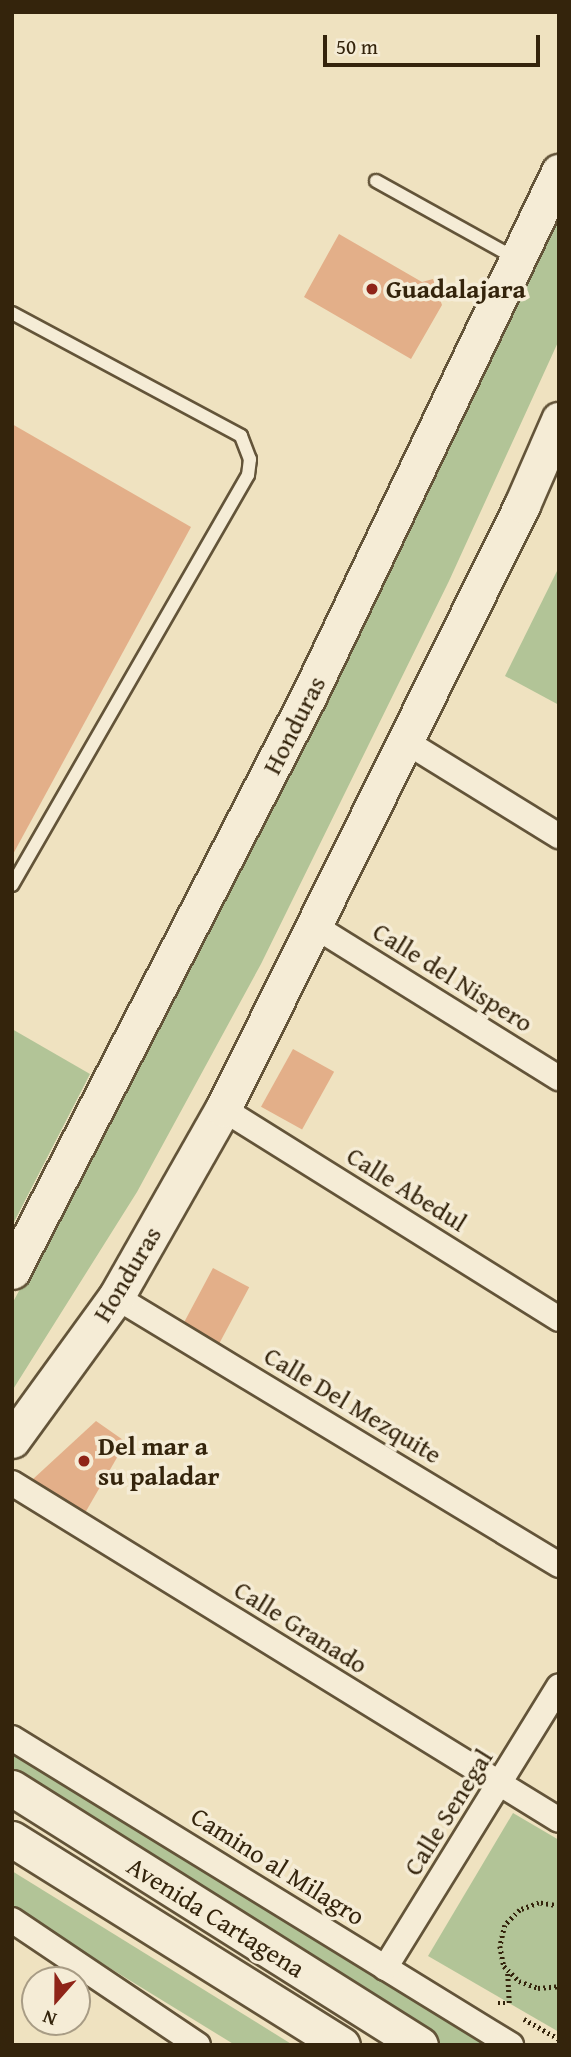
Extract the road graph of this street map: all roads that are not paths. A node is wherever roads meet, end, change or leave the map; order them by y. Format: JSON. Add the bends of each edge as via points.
{"nodes":[{"id":1,"x":559,"y":172,"type":"edge"},
{"id":2,"x":376,"y":180,"type":"dead end"},
{"id":3,"x":517,"y":260,"type":"junction"},
{"id":4,"x":12,"y":313,"type":"edge"},
{"id":5,"x":559,"y":420,"type":"edge"},
{"id":6,"x":405,"y":741,"type":"junction"},
{"id":7,"x":559,"y":836,"type":"edge"},
{"id":8,"x":12,"y":884,"type":"edge"},
{"id":9,"x":316,"y":927,"type":"junction"},
{"id":10,"x":559,"y":1078,"type":"edge"},
{"id":11,"x":223,"y":1109,"type":"junction"},
{"id":12,"x":12,"y":1270,"type":"edge"},
{"id":13,"x":116,"y":1297,"type":"junction"},
{"id":14,"x":559,"y":1319,"type":"edge"},
{"id":15,"x":12,"y":1440,"type":"edge"},
{"id":16,"x":12,"y":1483,"type":"edge"},
{"id":17,"x":559,"y":1565,"type":"edge"},
{"id":18,"x":559,"y":1686,"type":"edge"},
{"id":19,"x":12,"y":1738,"type":"edge"},
{"id":20,"x":500,"y":1785,"type":"junction"},
{"id":21,"x":12,"y":1788,"type":"edge"},
{"id":22,"x":559,"y":1820,"type":"edge"},
{"id":23,"x":12,"y":1839,"type":"edge"},
{"id":24,"x":12,"y":1920,"type":"edge"},
{"id":25,"x":385,"y":1968,"type":"junction"},
{"id":26,"x":186,"y":2042,"type":"edge"},
{"id":27,"x":342,"y":2045,"type":"edge"},
{"id":28,"x":420,"y":2045,"type":"edge"},
{"id":29,"x":511,"y":2045,"type":"edge"}],
"edges":[{"from":1,"to":3,"type":"street","name":"Honduras"},
{"from":2,"to":3,"type":"lane"},
{"from":3,"to":12,"type":"street","name":"Honduras","via":[[309,695]]},
{"from":4,"to":8,"type":"lane","via":[[241,436],[250,458],[248,475]]},
{"from":5,"to":6,"type":"street","name":"Honduras"},
{"from":6,"to":7,"type":"street"},
{"from":6,"to":9,"type":"street","name":"Honduras"},
{"from":9,"to":10,"type":"street","name":"Calle del Nispero"},
{"from":9,"to":11,"type":"street","name":"Honduras"},
{"from":11,"to":13,"type":"street","name":"Honduras"},
{"from":11,"to":14,"type":"street","name":"Calle Abedul"},
{"from":13,"to":15,"type":"street","name":"Honduras"},
{"from":13,"to":17,"type":"street","name":"Calle Del Mezquite"},
{"from":16,"to":20,"type":"street","name":"Calle Granado"},
{"from":18,"to":20,"type":"street","name":"Calle Senegal"},
{"from":19,"to":25,"type":"street","name":"Camino al Milagro"},
{"from":20,"to":22,"type":"street","name":"Calle Granado"},
{"from":20,"to":25,"type":"street","name":"Calle Senegal"},
{"from":21,"to":28,"type":"street","name":"Avenida Cartagena"},
{"from":23,"to":27,"type":"street","name":"Avenida Cartagena"},
{"from":24,"to":26,"type":"street"},
{"from":25,"to":29,"type":"street","name":"Camino al Milagro"}]}
